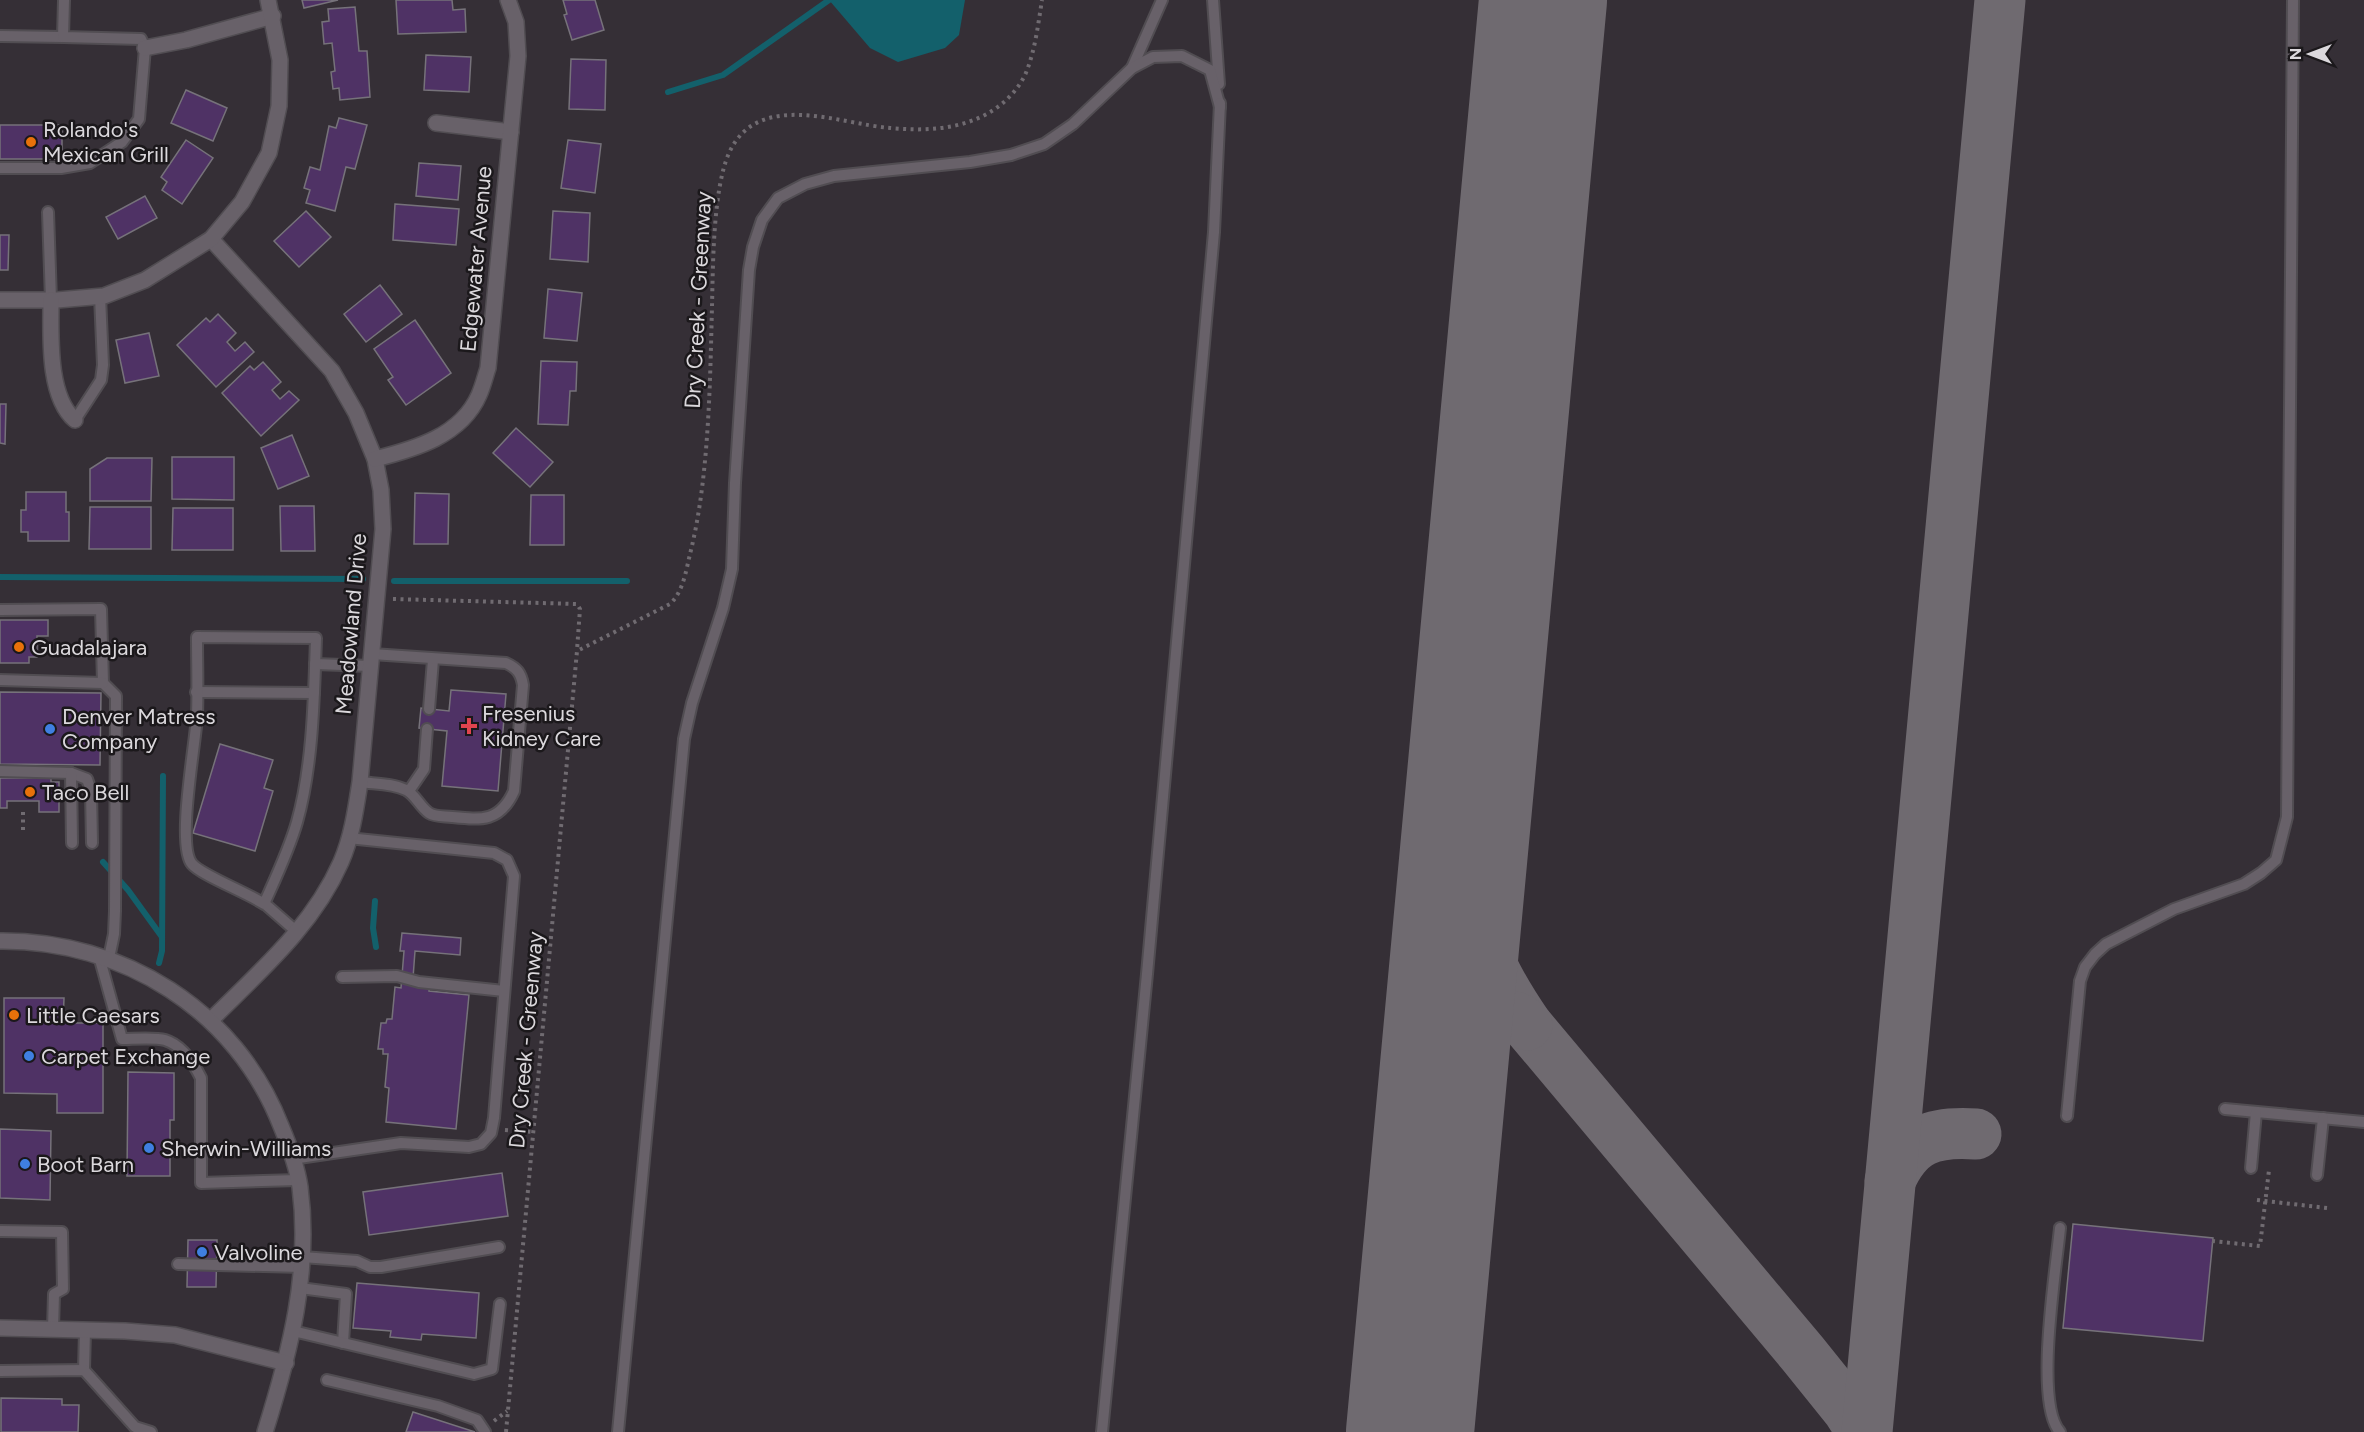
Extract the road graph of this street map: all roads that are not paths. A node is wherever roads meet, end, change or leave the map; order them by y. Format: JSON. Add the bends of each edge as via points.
{"nodes":[{"id":1,"x":64,"y":0,"type":"edge"},
{"id":2,"x":268,"y":0,"type":"edge"},
{"id":3,"x":508,"y":0,"type":"edge"},
{"id":4,"x":1162,"y":0,"type":"edge"},
{"id":5,"x":1213,"y":0,"type":"edge"},
{"id":6,"x":2293,"y":0,"type":"edge"},
{"id":7,"x":273,"y":16,"type":"junction"},
{"id":8,"x":0,"y":36,"type":"edge"},
{"id":9,"x":63,"y":37,"type":"junction"},
{"id":10,"x":145,"y":48,"type":"junction"},
{"id":11,"x":1132,"y":68,"type":"junction"},
{"id":12,"x":1220,"y":107,"type":"junction"},
{"id":13,"x":436,"y":123,"type":"dead end"},
{"id":14,"x":511,"y":132,"type":"junction"},
{"id":15,"x":0,"y":168,"type":"edge"},
{"id":16,"x":48,"y":212,"type":"dead end"},
{"id":17,"x":211,"y":238,"type":"junction"},
{"id":18,"x":100,"y":296,"type":"junction"},
{"id":19,"x":0,"y":300,"type":"edge"},
{"id":20,"x":51,"y":300,"type":"junction"},
{"id":21,"x":75,"y":420,"type":"joint"},
{"id":22,"x":375,"y":459,"type":"junction"},
{"id":23,"x":0,"y":610,"type":"edge"},
{"id":24,"x":371,"y":660,"type":"junction"},
{"id":25,"x":433,"y":660,"type":"junction"},
{"id":26,"x":315,"y":664,"type":"junction"},
{"id":27,"x":0,"y":680,"type":"edge"},
{"id":28,"x":102,"y":683,"type":"junction"},
{"id":29,"x":196,"y":692,"type":"junction"},
{"id":30,"x":314,"y":693,"type":"junction"},
{"id":31,"x":429,"y":709,"type":"dead end"},
{"id":32,"x":427,"y":729,"type":"dead end"},
{"id":33,"x":0,"y":771,"type":"edge"},
{"id":34,"x":72,"y":773,"type":"junction"},
{"id":35,"x":360,"y":782,"type":"junction"},
{"id":36,"x":409,"y":791,"type":"junction"},
{"id":37,"x":348,"y":838,"type":"junction"},
{"id":38,"x":72,"y":843,"type":"dead end"},
{"id":39,"x":92,"y":843,"type":"dead end"},
{"id":40,"x":264,"y":903,"type":"junction"},
{"id":41,"x":297,"y":932,"type":"junction"},
{"id":42,"x":0,"y":941,"type":"edge"},
{"id":43,"x":104,"y":957,"type":"junction"},
{"id":44,"x":342,"y":977,"type":"dead end"},
{"id":45,"x":504,"y":991,"type":"junction"},
{"id":46,"x":211,"y":1020,"type":"junction"},
{"id":47,"x":2225,"y":1109,"type":"dead end"},
{"id":48,"x":2256,"y":1112,"type":"junction"},
{"id":49,"x":2067,"y":1116,"type":"dead end"},
{"id":50,"x":2323,"y":1118,"type":"junction"},
{"id":51,"x":2364,"y":1122,"type":"edge"},
{"id":52,"x":292,"y":1159,"type":"junction"},
{"id":53,"x":2250,"y":1168,"type":"dead end"},
{"id":54,"x":2317,"y":1175,"type":"dead end"},
{"id":55,"x":298,"y":1180,"type":"junction"},
{"id":56,"x":2060,"y":1228,"type":"dead end"},
{"id":57,"x":0,"y":1231,"type":"edge"},
{"id":58,"x":499,"y":1246,"type":"dead end"},
{"id":59,"x":302,"y":1262,"type":"junction"},
{"id":60,"x":178,"y":1264,"type":"dead end"},
{"id":61,"x":300,"y":1288,"type":"junction"},
{"id":62,"x":500,"y":1304,"type":"dead end"},
{"id":63,"x":0,"y":1329,"type":"edge"},
{"id":64,"x":53,"y":1329,"type":"junction"},
{"id":65,"x":85,"y":1330,"type":"junction"},
{"id":66,"x":293,"y":1331,"type":"junction"},
{"id":67,"x":343,"y":1343,"type":"junction"},
{"id":68,"x":286,"y":1364,"type":"junction"},
{"id":69,"x":84,"y":1370,"type":"junction"},
{"id":70,"x":0,"y":1371,"type":"edge"},
{"id":71,"x":327,"y":1380,"type":"dead end"},
{"id":72,"x":151,"y":1432,"type":"edge"},
{"id":73,"x":265,"y":1432,"type":"edge"},
{"id":74,"x":485,"y":1432,"type":"edge"},
{"id":75,"x":618,"y":1432,"type":"edge"},
{"id":76,"x":1102,"y":1432,"type":"edge"},
{"id":77,"x":2060,"y":1432,"type":"edge"}],
"edges":[{"from":1,"to":9,"type":"lane"},
{"from":2,"to":7,"type":"street"},
{"from":3,"to":14,"type":"street","name":"Edgewater Avenue","via":[[516,22],[518,56]]},
{"from":4,"to":11,"type":"lane"},
{"from":5,"to":12,"type":"lane"},
{"from":6,"to":49,"type":"lane","via":[[2287,817],[2276,860],[2261,873],[2244,884],[2164,914],[2106,944],[2090,960],[2080,981]]},
{"from":7,"to":10,"type":"street"},
{"from":7,"to":17,"type":"street","via":[[280,60],[279,106],[269,153],[242,202]]},
{"from":8,"to":9,"type":"lane"},
{"from":9,"to":10,"type":"lane","via":[[141,39]]},
{"from":10,"to":15,"type":"lane","via":[[140,119],[122,142],[90,163],[61,168]]},
{"from":11,"to":12,"type":"lane","via":[[1153,57],[1182,56],[1210,70]]},
{"from":11,"to":75,"type":"lane","via":[[1073,124],[1044,144],[981,160],[834,176],[805,184],[778,198],[762,220],[749,270],[732,569],[684,739]]},
{"from":12,"to":76,"type":"lane","via":[[1213,244]]},
{"from":13,"to":14,"type":"street"},
{"from":14,"to":22,"type":"street","name":"Edgewater Avenue","via":[[490,358],[479,396],[464,418],[440,437],[414,449]]},
{"from":16,"to":20,"type":"lane"},
{"from":17,"to":18,"type":"street","via":[[145,280]]},
{"from":17,"to":22,"type":"street","name":"Meadowland Drive","via":[[332,371],[356,412]]},
{"from":18,"to":20,"type":"street"},
{"from":18,"to":21,"type":"lane","via":[[101,380]]},
{"from":19,"to":20,"type":"street"},
{"from":20,"to":21,"type":"street","via":[[56,388],[66,412]]},
{"from":22,"to":24,"type":"street","name":"Meadowland Drive","via":[[383,529]]},
{"from":23,"to":28,"type":"lane","via":[[101,609]]},
{"from":24,"to":25,"type":"lane"},
{"from":24,"to":26,"type":"lane"},
{"from":24,"to":35,"type":"street","name":"Meadowland Drive"},
{"from":25,"to":31,"type":"lane"},
{"from":25,"to":36,"type":"lane","via":[[506,663],[521,674],[524,685],[514,791],[500,812],[488,818],[471,819],[432,815]]},
{"from":26,"to":29,"type":"lane","via":[[316,638],[197,637]]},
{"from":26,"to":30,"type":"lane"},
{"from":27,"to":28,"type":"lane"},
{"from":28,"to":43,"type":"lane","via":[[116,696],[114,934]]},
{"from":29,"to":30,"type":"lane"},
{"from":29,"to":40,"type":"lane","via":[[197,717],[189,772],[189,859],[198,869]]},
{"from":30,"to":40,"type":"lane","via":[[299,814]]},
{"from":32,"to":36,"type":"lane","via":[[424,769]]},
{"from":33,"to":34,"type":"lane"},
{"from":34,"to":38,"type":"lane"},
{"from":34,"to":39,"type":"lane","via":[[90,784]]},
{"from":35,"to":36,"type":"lane"},
{"from":35,"to":37,"type":"street","name":"Meadowland Drive"},
{"from":37,"to":41,"type":"street","name":"Meadowland Drive","via":[[342,861],[319,903]]},
{"from":37,"to":45,"type":"lane","via":[[494,853],[507,860],[514,876]]},
{"from":40,"to":41,"type":"lane"},
{"from":41,"to":46,"type":"street","name":"Meadowland Drive"},
{"from":42,"to":43,"type":"street","via":[[69,948]]},
{"from":43,"to":46,"type":"street","via":[[152,979]]},
{"from":43,"to":55,"type":"lane","via":[[122,1039],[165,1040],[187,1055],[201,1078],[201,1183]]},
{"from":44,"to":45,"type":"lane","via":[[397,976]]},
{"from":45,"to":52,"type":"lane","via":[[492,1128],[481,1144],[469,1147],[401,1143]]},
{"from":46,"to":52,"type":"street","via":[[270,1098]]},
{"from":47,"to":48,"type":"lane"},
{"from":48,"to":50,"type":"lane"},
{"from":48,"to":53,"type":"lane"},
{"from":50,"to":51,"type":"lane"},
{"from":50,"to":54,"type":"lane"},
{"from":52,"to":55,"type":"street"},
{"from":55,"to":59,"type":"street"},
{"from":56,"to":77,"type":"lane","via":[[2047,1364],[2050,1412]]},
{"from":57,"to":64,"type":"lane","via":[[62,1232],[63,1289],[54,1294]]},
{"from":58,"to":59,"type":"lane","via":[[381,1267],[357,1261]]},
{"from":59,"to":60,"type":"lane"},
{"from":59,"to":61,"type":"street"},
{"from":61,"to":66,"type":"street"},
{"from":61,"to":67,"type":"lane","via":[[346,1294]]},
{"from":62,"to":67,"type":"lane","via":[[492,1369],[474,1374]]},
{"from":63,"to":64,"type":"street"},
{"from":64,"to":65,"type":"street"},
{"from":65,"to":68,"type":"street","via":[[175,1335]]},
{"from":65,"to":69,"type":"lane"},
{"from":66,"to":67,"type":"lane"},
{"from":66,"to":68,"type":"street"},
{"from":68,"to":73,"type":"street"},
{"from":69,"to":70,"type":"lane"},
{"from":69,"to":72,"type":"lane","via":[[135,1427]]},
{"from":71,"to":74,"type":"lane","via":[[438,1406],[477,1420]]}]}
